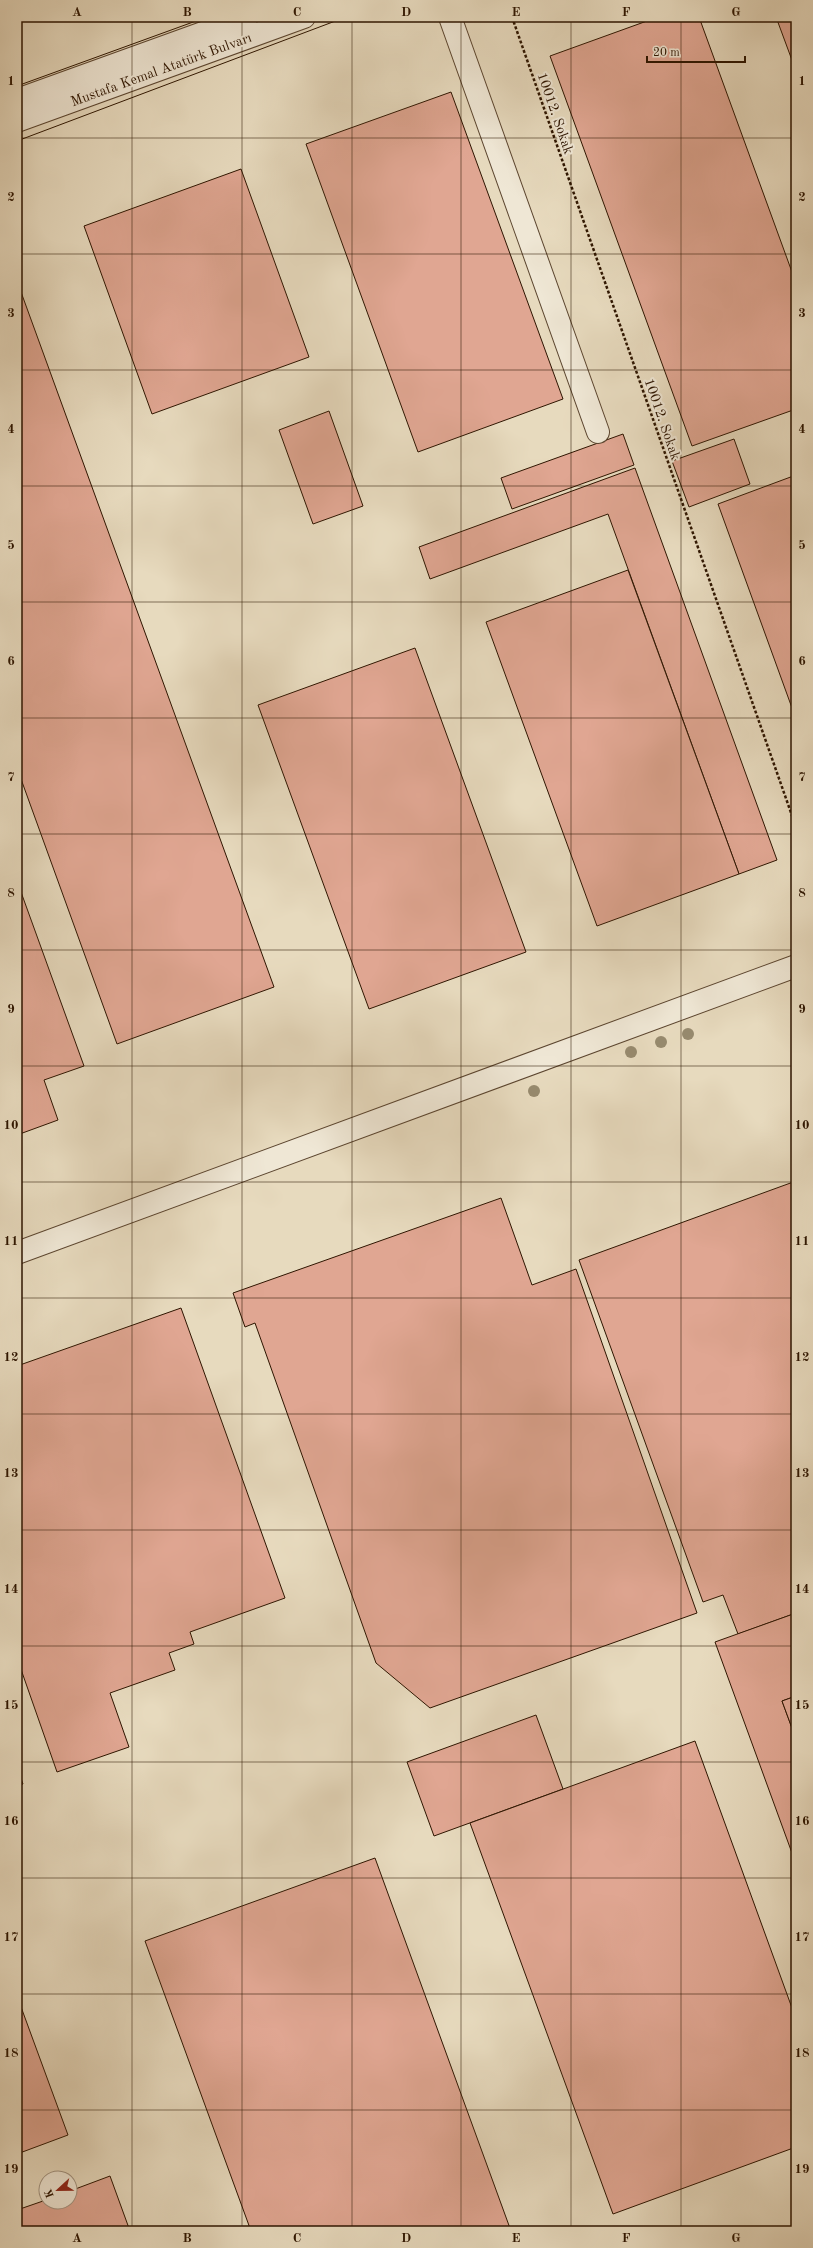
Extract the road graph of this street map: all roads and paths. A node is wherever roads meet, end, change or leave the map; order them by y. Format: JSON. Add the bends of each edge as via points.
{"nodes":[{"id":1,"x":247,"y":17,"type":"edge"},
{"id":2,"x":304,"y":17,"type":"edge"},
{"id":3,"x":450,"y":17,"type":"edge"},
{"id":4,"x":512,"y":17,"type":"edge"},
{"id":5,"x":17,"y":100,"type":"edge"},
{"id":6,"x":17,"y":121,"type":"edge"},
{"id":7,"x":598,"y":432,"type":"dead end"},
{"id":8,"x":796,"y":827,"type":"edge"},
{"id":9,"x":796,"y":966,"type":"edge"},
{"id":10,"x":17,"y":1253,"type":"edge"}],
"edges":[{"from":1,"to":5,"type":"street","name":"Mustafa Kemal Atatürk Bulvarı"},
{"from":2,"to":6,"type":"street","name":"Mustafa Kemal Atatürk Bulvarı"},
{"from":3,"to":7,"type":"street"},
{"from":4,"to":8,"type":"path","name":"10012. Sokak"},
{"from":9,"to":10,"type":"street"}]}
